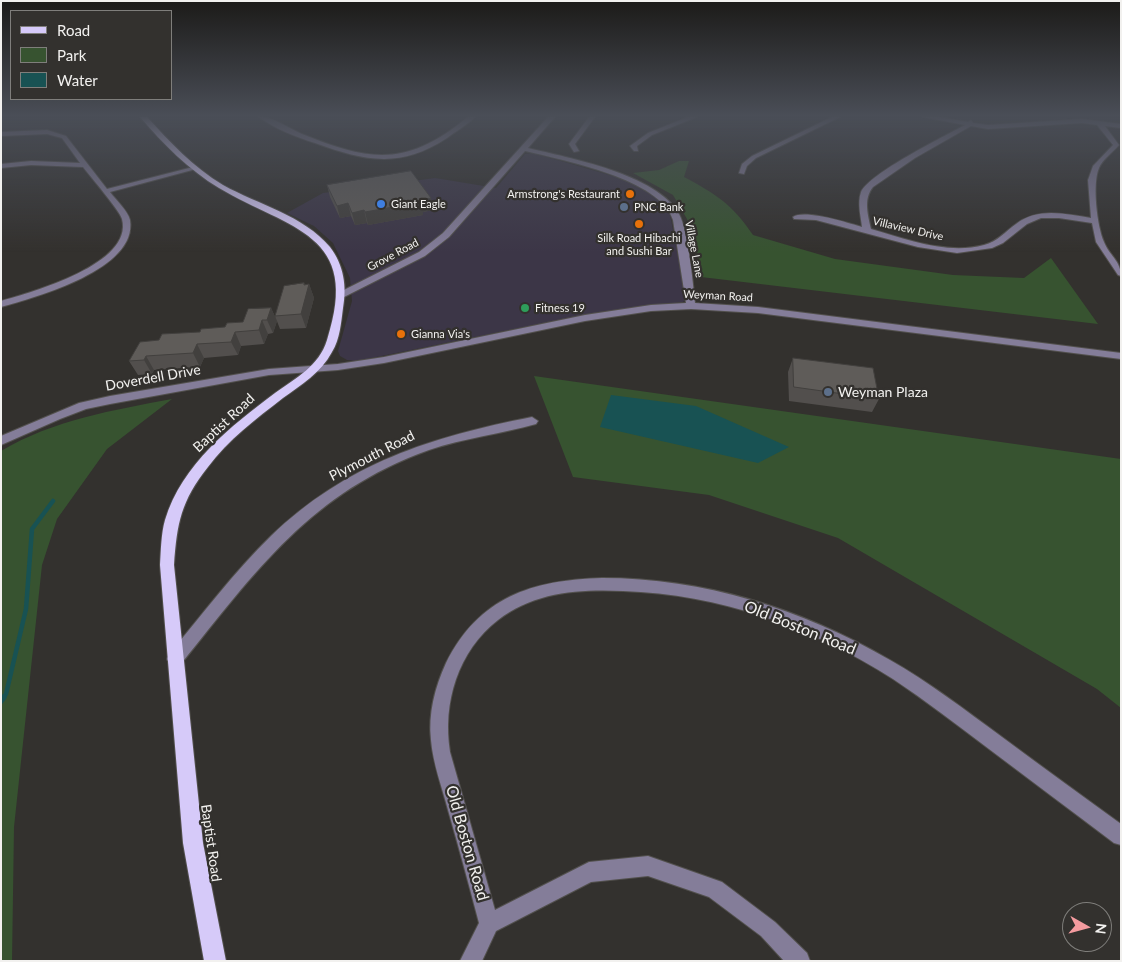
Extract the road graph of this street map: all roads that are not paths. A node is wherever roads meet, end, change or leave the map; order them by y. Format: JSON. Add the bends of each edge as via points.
{"nodes":[{"id":1,"x":82,"y":162,"type":"edge"},
{"id":2,"x":186,"y":162,"type":"edge"},
{"id":3,"x":512,"y":162,"type":"edge"},
{"id":4,"x":574,"y":162,"type":"edge"},
{"id":5,"x":749,"y":162,"type":"edge"},
{"id":6,"x":908,"y":162,"type":"edge"},
{"id":7,"x":1100,"y":162,"type":"edge"},
{"id":8,"x":84,"y":165,"type":"junction"},
{"id":9,"x":1,"y":166,"type":"edge"},
{"id":10,"x":193,"y":169,"type":"junction"},
{"id":11,"x":742,"y":173,"type":"dead end"},
{"id":12,"x":106,"y":191,"type":"junction"},
{"id":13,"x":797,"y":217,"type":"dead end"},
{"id":14,"x":1095,"y":222,"type":"junction"},
{"id":15,"x":867,"y":231,"type":"junction"},
{"id":16,"x":1121,"y":273,"type":"edge"},
{"id":17,"x":342,"y":295,"type":"junction"},
{"id":18,"x":1,"y":304,"type":"edge"},
{"id":19,"x":692,"y":306,"type":"junction"},
{"id":20,"x":1121,"y":356,"type":"edge"},
{"id":21,"x":316,"y":368,"type":"junction"},
{"id":22,"x":532,"y":421,"type":"dead end"},
{"id":23,"x":1,"y":441,"type":"edge"},
{"id":24,"x":175,"y":659,"type":"junction"},
{"id":25,"x":1121,"y":836,"type":"edge"},
{"id":26,"x":489,"y":924,"type":"junction"},
{"id":27,"x":215,"y":961,"type":"edge"},
{"id":28,"x":470,"y":961,"type":"edge"},
{"id":29,"x":799,"y":961,"type":"edge"}],
"edges":[{"from":1,"to":8,"type":"street"},
{"from":2,"to":10,"type":"main road","name":"Baptist Road"},
{"from":3,"to":17,"type":"street","name":"Grove Road","via":[[446,235],[422,254]]},
{"from":4,"to":19,"type":"street","name":"Village Lane","via":[[620,175],[664,198],[675,213]]},
{"from":5,"to":11,"type":"street"},
{"from":6,"to":15,"type":"street","via":[[866,191],[863,205]]},
{"from":7,"to":14,"type":"street","via":[[1092,180]]},
{"from":8,"to":9,"type":"street"},
{"from":8,"to":12,"type":"street"},
{"from":10,"to":12,"type":"street"},
{"from":10,"to":17,"type":"main road","name":"Baptist Road","via":[[321,242],[335,260]]},
{"from":12,"to":18,"type":"street","via":[[128,225],[126,239],[120,246],[90,270],[69,281]]},
{"from":13,"to":15,"type":"street","name":"Villaview Drive","via":[[816,218]]},
{"from":14,"to":15,"type":"street","name":"Villaview Drive","via":[[1057,216],[1039,217],[1026,221],[999,242],[965,250],[929,248]]},
{"from":14,"to":16,"type":"street","via":[[1100,242]]},
{"from":17,"to":21,"type":"main road","name":"Baptist Road","via":[[334,335]]},
{"from":19,"to":20,"type":"street","name":"Weyman Road","via":[[758,310]]},
{"from":19,"to":21,"type":"street","name":"Weyman Road","via":[[607,314],[384,360]]},
{"from":21,"to":23,"type":"street","name":"Doverdell Drive","via":[[252,375],[84,406]]},
{"from":21,"to":24,"type":"main road","name":"Baptist Road","via":[[218,447],[203,464],[179,504],[170,526],[167,565]]},
{"from":22,"to":24,"type":"street","name":"Plymouth Road","via":[[467,434],[425,447],[358,479],[327,498],[292,525],[263,554]]},
{"from":24,"to":27,"type":"main road","name":"Baptist Road","via":[[192,843]]},
{"from":25,"to":26,"type":"street","name":"Old Boston Road","via":[[935,698],[845,643],[758,608],[716,597],[626,584],[575,584],[538,592],[497,610],[478,627],[446,682],[439,718],[442,757]]},
{"from":26,"to":28,"type":"street"},
{"from":26,"to":29,"type":"street","via":[[589,872],[648,866],[715,889],[768,929]]}]}
